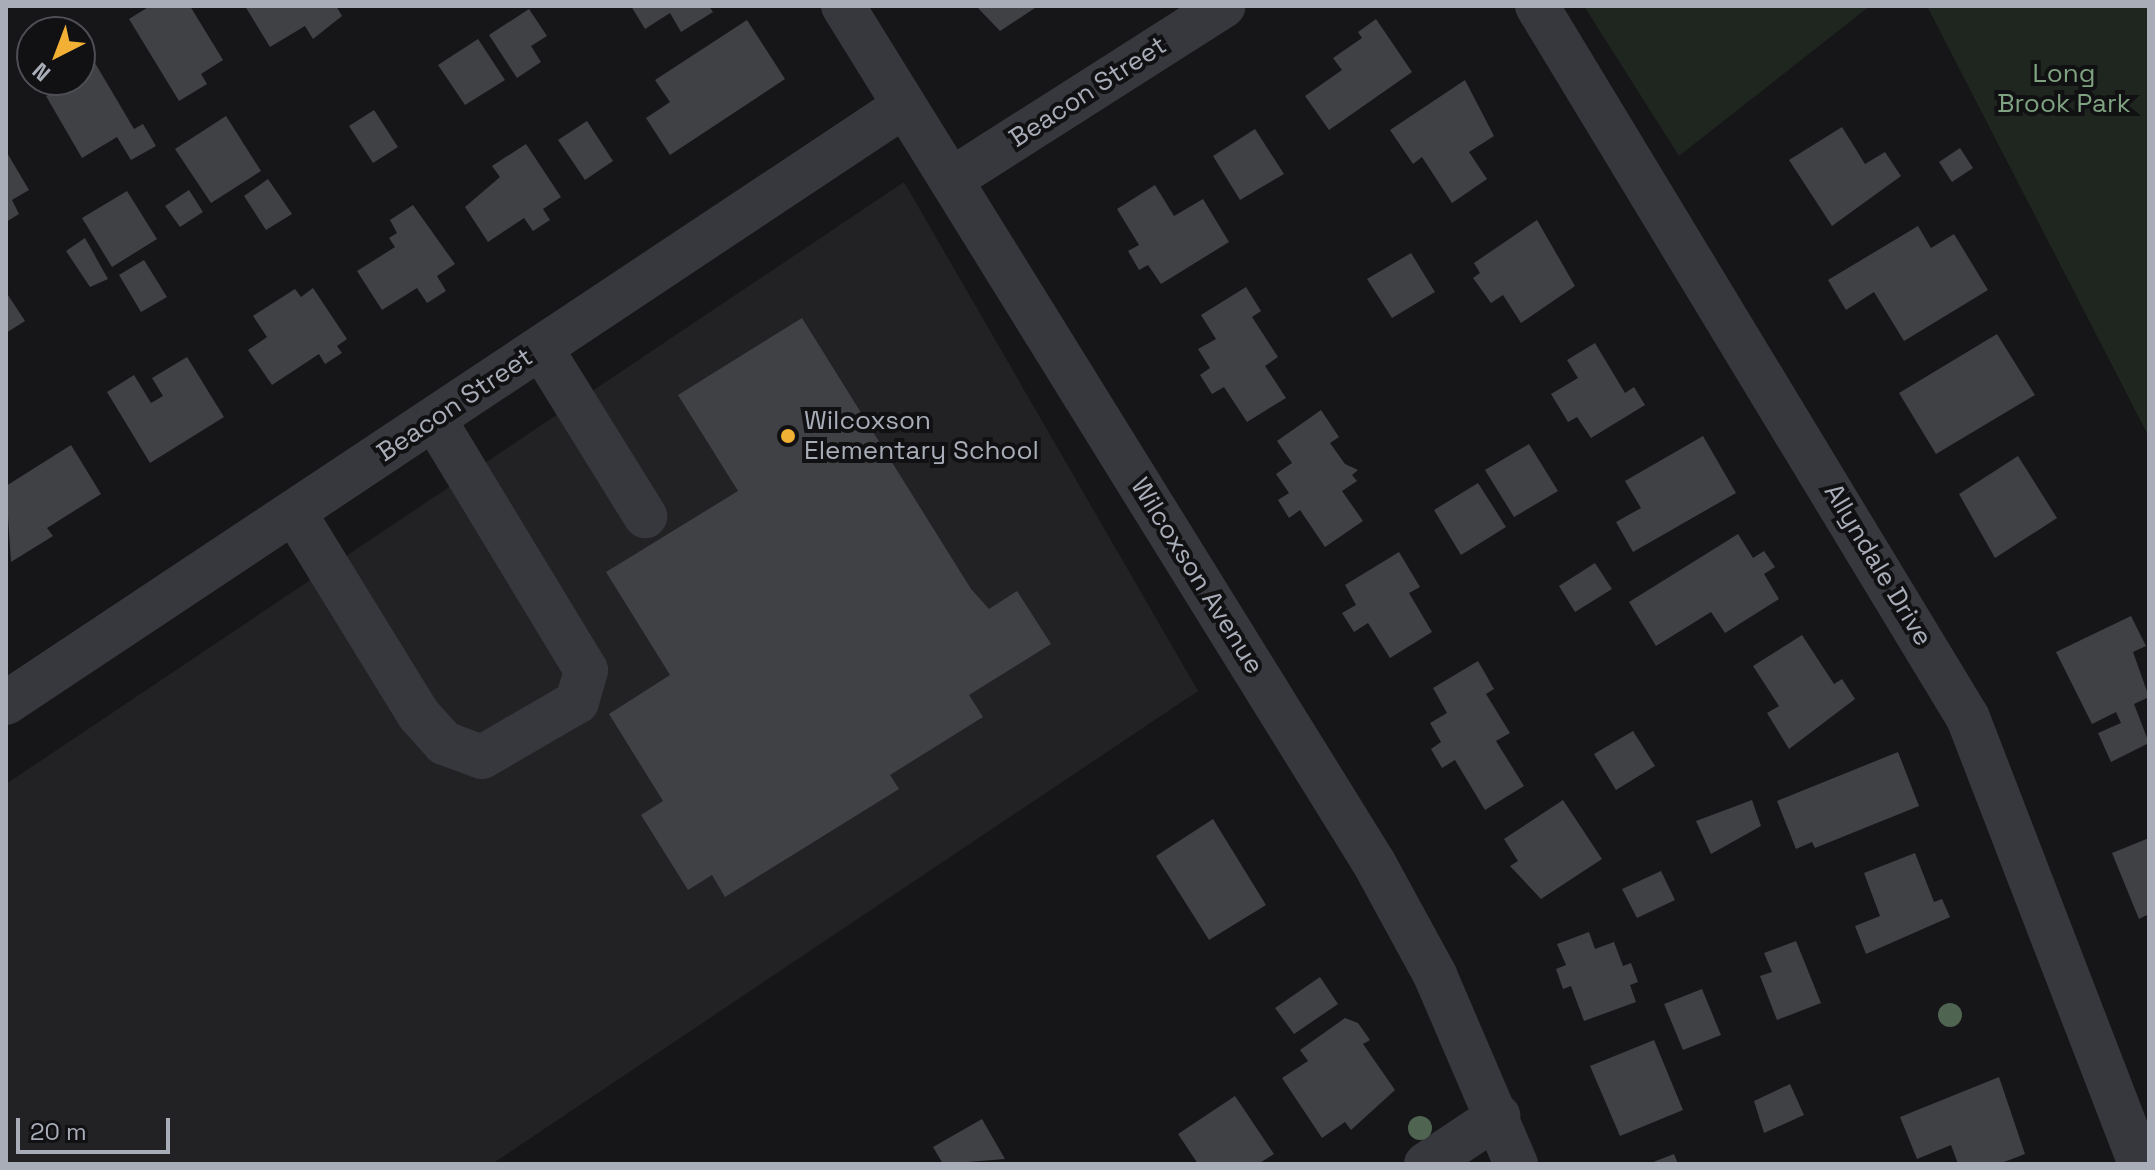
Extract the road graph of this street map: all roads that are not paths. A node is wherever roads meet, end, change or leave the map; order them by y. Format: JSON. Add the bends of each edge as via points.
{"nodes":[{"id":1,"x":843,"y":6,"type":"edge"},
{"id":2,"x":1224,"y":6,"type":"edge"},
{"id":3,"x":1537,"y":6,"type":"edge"},
{"id":4,"x":904,"y":106,"type":"junction"},
{"id":5,"x":952,"y":179,"type":"junction"},
{"id":6,"x":541,"y":348,"type":"junction"},
{"id":7,"x":434,"y":419,"type":"junction"},
{"id":8,"x":294,"y":512,"type":"junction"},
{"id":9,"x":645,"y":516,"type":"dead end"},
{"id":10,"x":6,"y":703,"type":"edge"},
{"id":11,"x":1498,"y":1116,"type":"junction"},
{"id":12,"x":1426,"y":1164,"type":"edge"},
{"id":13,"x":1516,"y":1164,"type":"edge"},
{"id":14,"x":2140,"y":1164,"type":"edge"}],
"edges":[{"from":1,"to":4,"type":"street","name":"Wilcoxson Avenue"},
{"from":2,"to":5,"type":"street","name":"Beacon Street"},
{"from":3,"to":14,"type":"street","name":"Allyndale Drive","via":[[1968,718]]},
{"from":4,"to":5,"type":"street","name":"Wilcoxson Avenue"},
{"from":4,"to":6,"type":"street","name":"Beacon Street"},
{"from":5,"to":11,"type":"street","name":"Wilcoxson Avenue","via":[[1374,863],[1435,975]]},
{"from":6,"to":7,"type":"street","name":"Beacon Street"},
{"from":6,"to":9,"type":"street"},
{"from":7,"to":8,"type":"street","name":"Beacon Street"},
{"from":7,"to":8,"type":"street","via":[[586,670],[577,702],[482,757],[444,743],[419,715]]},
{"from":8,"to":10,"type":"street","name":"Beacon Street"},
{"from":11,"to":12,"type":"street"},
{"from":11,"to":13,"type":"street","name":"Wilcoxson Avenue"}]}
